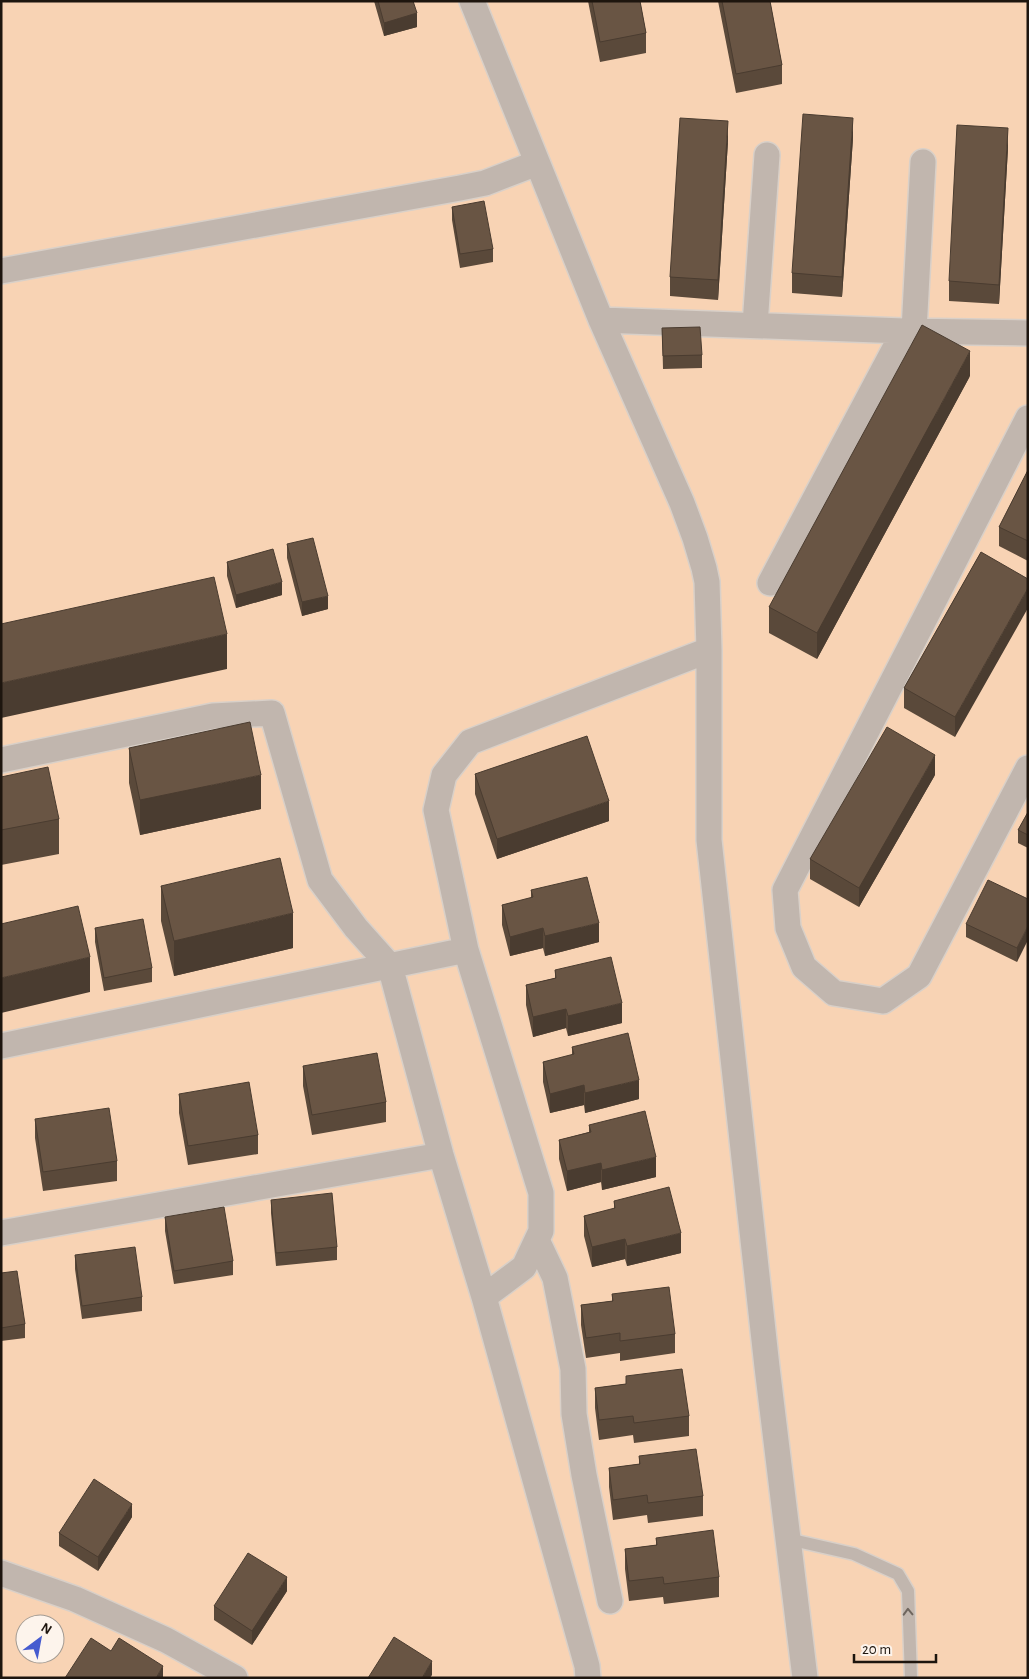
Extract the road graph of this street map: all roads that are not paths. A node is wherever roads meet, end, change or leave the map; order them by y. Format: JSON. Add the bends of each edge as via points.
{"nodes":[{"id":1,"x":472,"y":1,"type":"edge"},
{"id":2,"x":767,"y":155,"type":"dead end"},
{"id":3,"x":923,"y":162,"type":"dead end"},
{"id":4,"x":537,"y":163,"type":"junction"},
{"id":5,"x":1,"y":271,"type":"edge"},
{"id":6,"x":602,"y":320,"type":"junction"},
{"id":7,"x":755,"y":325,"type":"junction"},
{"id":8,"x":909,"y":331,"type":"junction"},
{"id":9,"x":1028,"y":333,"type":"edge"},
{"id":10,"x":1028,"y":418,"type":"edge"},
{"id":11,"x":770,"y":583,"type":"dead end"},
{"id":12,"x":709,"y":650,"type":"junction"},
{"id":13,"x":1,"y":760,"type":"edge"},
{"id":14,"x":1028,"y":768,"type":"edge"},
{"id":15,"x":466,"y":950,"type":"junction"},
{"id":16,"x":390,"y":966,"type":"junction"},
{"id":17,"x":1,"y":1046,"type":"edge"},
{"id":18,"x":441,"y":1155,"type":"junction"},
{"id":19,"x":1,"y":1232,"type":"edge"},
{"id":20,"x":537,"y":1240,"type":"junction"},
{"id":21,"x":484,"y":1297,"type":"junction"},
{"id":22,"x":788,"y":1539,"type":"junction"},
{"id":23,"x":1,"y":1574,"type":"edge"},
{"id":24,"x":610,"y":1601,"type":"dead end"},
{"id":25,"x":235,"y":1678,"type":"edge"},
{"id":26,"x":588,"y":1678,"type":"edge"},
{"id":27,"x":805,"y":1678,"type":"edge"},
{"id":28,"x":911,"y":1678,"type":"edge"}],
"edges":[{"from":1,"to":4,"type":"street"},
{"from":2,"to":7,"type":"street"},
{"from":3,"to":8,"type":"street"},
{"from":4,"to":5,"type":"street","via":[[485,183]]},
{"from":4,"to":6,"type":"street"},
{"from":6,"to":7,"type":"street"},
{"from":6,"to":12,"type":"street","via":[[695,538],[707,582]]},
{"from":7,"to":8,"type":"street"},
{"from":8,"to":9,"type":"street"},
{"from":8,"to":11,"type":"street"},
{"from":10,"to":14,"type":"street","via":[[785,890],[788,928],[804,967],[834,993],[883,1001],[919,976]]},
{"from":12,"to":15,"type":"street","via":[[470,742],[459,755],[444,775],[436,810]]},
{"from":12,"to":22,"type":"street","via":[[709,840],[766,1367]]},
{"from":13,"to":16,"type":"street","via":[[212,716],[272,713],[320,880]]},
{"from":15,"to":16,"type":"street"},
{"from":15,"to":20,"type":"street","via":[[541,1193],[541,1231]]},
{"from":16,"to":17,"type":"street"},
{"from":16,"to":18,"type":"street"},
{"from":18,"to":19,"type":"street"},
{"from":18,"to":21,"type":"street"},
{"from":20,"to":21,"type":"street","via":[[524,1267]]},
{"from":20,"to":24,"type":"street","via":[[556,1278],[573,1369],[574,1414],[584,1475]]},
{"from":21,"to":26,"type":"street"},
{"from":22,"to":27,"type":"street"},
{"from":28,"to":22,"type":"lane","one_way":true,"via":[[908,1591],[898,1574],[854,1554]]},
{"from":23,"to":25,"type":"street","via":[[75,1599],[166,1640]]}]}
